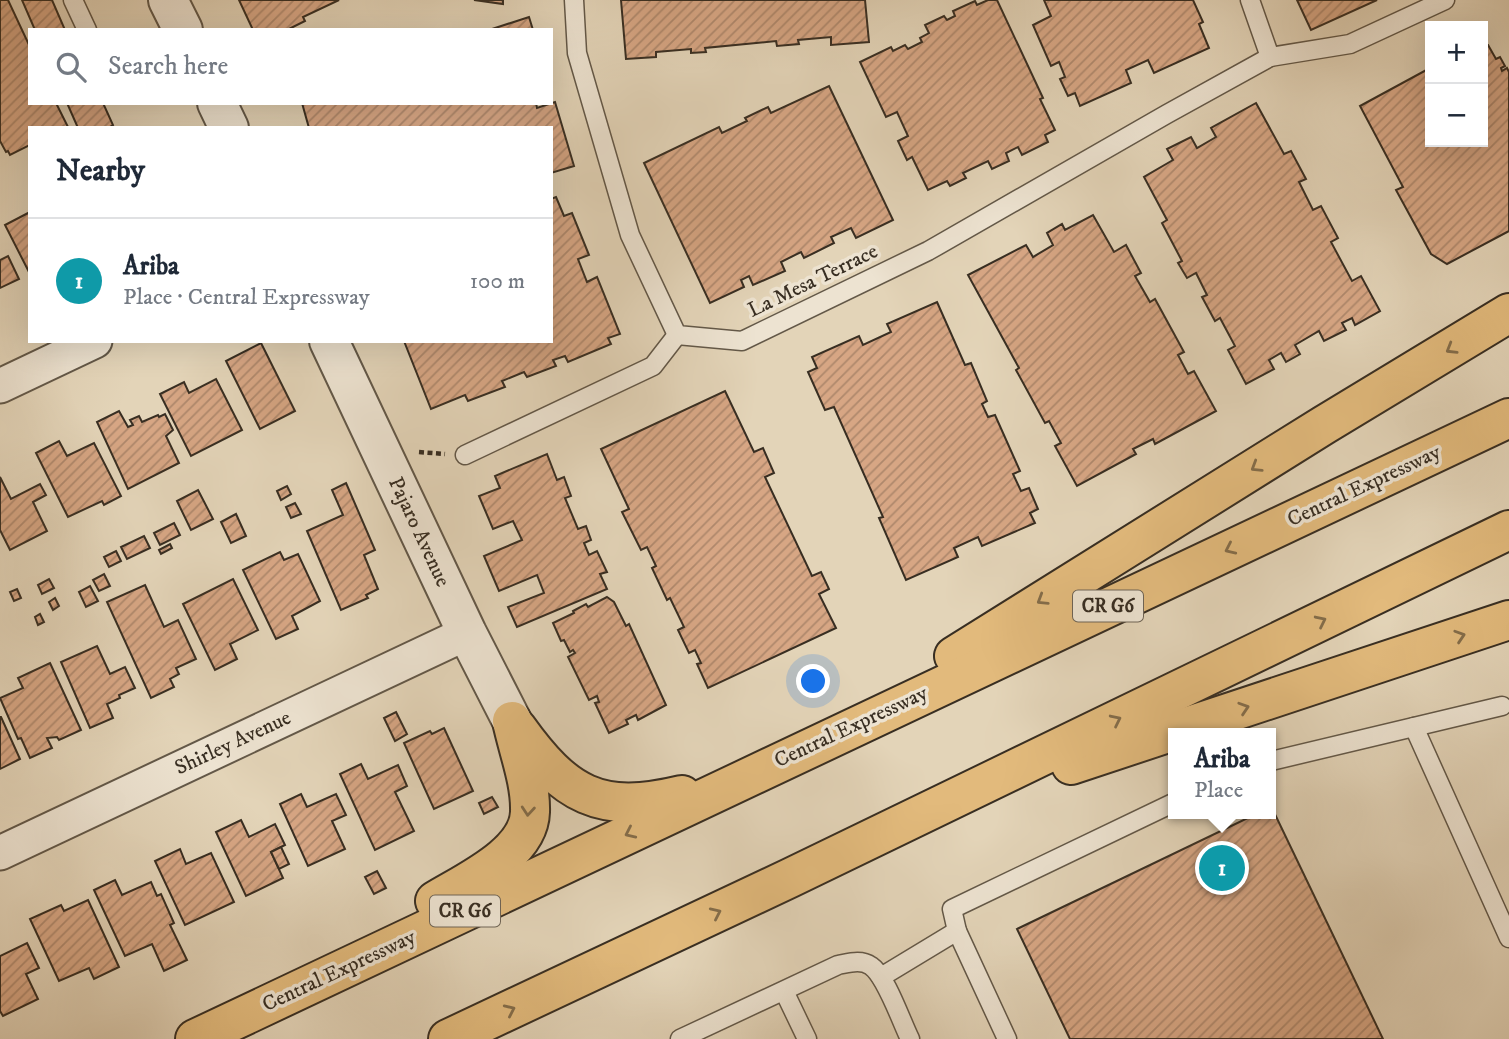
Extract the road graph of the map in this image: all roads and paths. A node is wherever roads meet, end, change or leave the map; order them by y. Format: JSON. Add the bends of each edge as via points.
{"nodes":[{"id":1,"x":73,"y":0,"type":"edge"},
{"id":2,"x":169,"y":0,"type":"edge"},
{"id":3,"x":574,"y":0,"type":"edge"},
{"id":4,"x":1250,"y":0,"type":"edge"},
{"id":5,"x":1445,"y":0,"type":"edge"},
{"id":6,"x":86,"y":28,"type":"edge"},
{"id":7,"x":182,"y":28,"type":"edge"},
{"id":8,"x":1270,"y":57,"type":"junction"},
{"id":9,"x":218,"y":105,"type":"edge"},
{"id":10,"x":228,"y":126,"type":"edge"},
{"id":11,"x":1509,"y":313,"type":"edge"},
{"id":12,"x":677,"y":335,"type":"junction"},
{"id":13,"x":91,"y":343,"type":"edge"},
{"id":14,"x":330,"y":343,"type":"edge"},
{"id":15,"x":0,"y":386,"type":"edge"},
{"id":16,"x":1509,"y":418,"type":"edge"},
{"id":17,"x":465,"y":455,"type":"dead end"},
{"id":18,"x":1509,"y":530,"type":"edge"},
{"id":19,"x":1509,"y":620,"type":"edge"},
{"id":20,"x":467,"y":634,"type":"junction"},
{"id":21,"x":1507,"y":710,"type":"edge"},
{"id":22,"x":512,"y":721,"type":"junction"},
{"id":23,"x":1414,"y":727,"type":"junction"},
{"id":24,"x":1183,"y":728,"type":"edge"},
{"id":25,"x":1168,"y":733,"type":"edge"},
{"id":26,"x":803,"y":750,"type":"junction"},
{"id":27,"x":1276,"y":760,"type":"edge"},
{"id":28,"x":736,"y":783,"type":"junction"},
{"id":29,"x":1168,"y":805,"type":"edge"},
{"id":30,"x":0,"y":853,"type":"edge"},
{"id":31,"x":790,"y":878,"type":"junction"},
{"id":32,"x":957,"y":931,"type":"junction"},
{"id":33,"x":1509,"y":937,"type":"edge"},
{"id":34,"x":881,"y":977,"type":"junction"},
{"id":35,"x":784,"y":991,"type":"junction"},
{"id":36,"x":707,"y":1033,"type":"edge"},
{"id":37,"x":206,"y":1034,"type":"edge"},
{"id":38,"x":448,"y":1039,"type":"edge"},
{"id":39,"x":680,"y":1039,"type":"edge"},
{"id":40,"x":807,"y":1039,"type":"edge"},
{"id":41,"x":910,"y":1039,"type":"edge"},
{"id":42,"x":1007,"y":1039,"type":"edge"}],
"edges":[{"from":1,"to":6,"type":"lane"},
{"from":2,"to":7,"type":"street"},
{"from":3,"to":12,"type":"lane","via":[[577,53],[629,235]]},
{"from":4,"to":8,"type":"lane"},
{"from":5,"to":8,"type":"lane","name":"La Mesa Terrace","via":[[1350,44]]},
{"from":8,"to":12,"type":"lane","name":"La Mesa Terrace","via":[[928,251],[742,341]]},
{"from":9,"to":10,"type":"street"},
{"from":11,"to":26,"type":"highway","one_way":true},
{"from":12,"to":17,"type":"lane","via":[[653,366]]},
{"from":13,"to":15,"type":"street"},
{"from":14,"to":20,"type":"street","name":"Pajaro Avenue"},
{"from":16,"to":26,"type":"highway","name":"Central Expressway","number":"CR G6","one_way":true},
{"from":31,"to":18,"type":"highway","one_way":true},
{"from":24,"to":19,"type":"highway","one_way":true},
{"from":20,"to":22,"type":"street","name":"Pajaro Avenue"},
{"from":20,"to":30,"type":"street","name":"Shirley Avenue"},
{"from":21,"to":23,"type":"lane"},
{"from":22,"to":28,"type":"highway","via":[[559,778],[578,792],[603,799],[629,803],[662,800]]},
{"from":22,"to":37,"type":"highway","one_way":true,"via":[[531,814],[522,838],[507,855]]},
{"from":23,"to":27,"type":"lane"},
{"from":23,"to":33,"type":"lane"},
{"from":31,"to":25,"type":"highway","one_way":true,"via":[[930,826],[1056,770]]},
{"from":26,"to":28,"type":"highway","name":"Central Expressway","number":"CR G6"},
{"from":28,"to":37,"type":"highway","name":"Central Expressway","number":"CR G6","one_way":true},
{"from":29,"to":32,"type":"lane","via":[[951,909]]},
{"from":38,"to":31,"type":"highway","one_way":true},
{"from":32,"to":34,"type":"lane"},
{"from":32,"to":42,"type":"lane"},
{"from":34,"to":35,"type":"lane","via":[[870,965],[856,961]]},
{"from":34,"to":41,"type":"lane"},
{"from":35,"to":36,"type":"lane"},
{"from":35,"to":40,"type":"lane"},
{"from":36,"to":39,"type":"lane"}]}
